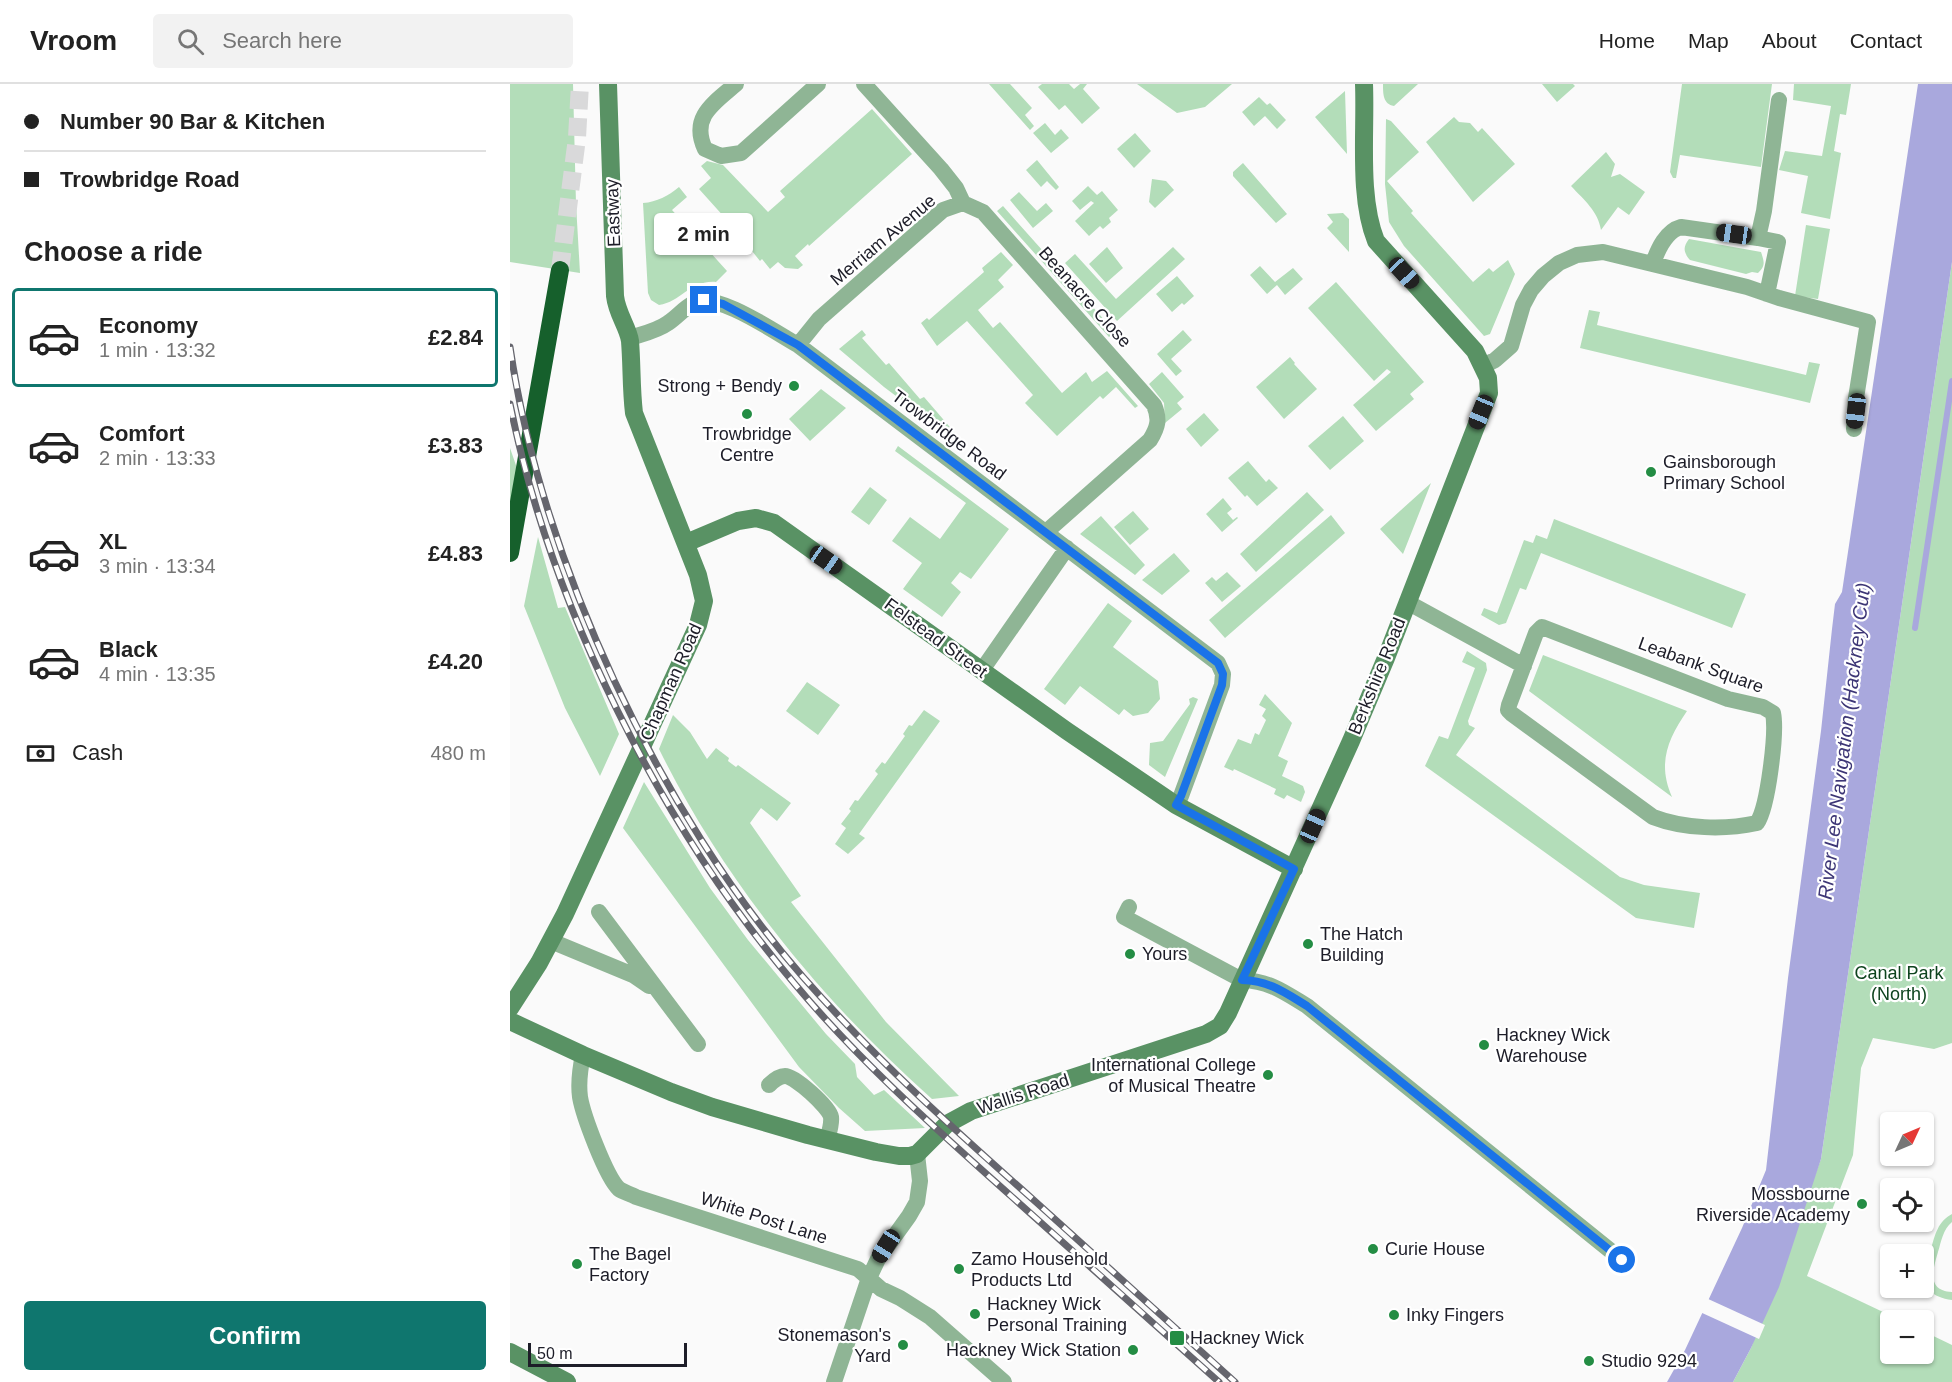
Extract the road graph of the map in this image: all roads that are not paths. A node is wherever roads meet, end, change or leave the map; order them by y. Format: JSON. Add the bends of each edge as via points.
{"nodes":[{"id":1,"x":608,"y":84,"type":"edge"},
{"id":2,"x":736,"y":84,"type":"edge"},
{"id":3,"x":817,"y":84,"type":"edge"},
{"id":4,"x":864,"y":84,"type":"edge"},
{"id":5,"x":1364,"y":84,"type":"edge"},
{"id":6,"x":1779,"y":100,"type":"dead end"},
{"id":7,"x":963,"y":203,"type":"junction"},
{"id":8,"x":1758,"y":238,"type":"junction"},
{"id":9,"x":1653,"y":263,"type":"junction"},
{"id":10,"x":560,"y":270,"type":"tunnel mouth"},
{"id":11,"x":1767,"y":294,"type":"junction"},
{"id":12,"x":630,"y":339,"type":"junction"},
{"id":13,"x":798,"y":345,"type":"junction"},
{"id":14,"x":1484,"y":366,"type":"junction"},
{"id":15,"x":1854,"y":429,"type":"dead end"},
{"id":16,"x":1046,"y":532,"type":"junction"},
{"id":17,"x":686,"y":543,"type":"junction"},
{"id":18,"x":1067,"y":548,"type":"junction"},
{"id":19,"x":510,"y":553,"type":"edge"},
{"id":20,"x":1407,"y":602,"type":"junction"},
{"id":21,"x":1524,"y":666,"type":"junction"},
{"id":22,"x":982,"y":670,"type":"junction"},
{"id":23,"x":1176,"y":805,"type":"junction"},
{"id":24,"x":1294,"y":869,"type":"junction"},
{"id":25,"x":1129,"y":907,"type":"dead end"},
{"id":26,"x":599,"y":912,"type":"dead end"},
{"id":27,"x":552,"y":941,"type":"junction"},
{"id":28,"x":1242,"y":980,"type":"junction"},
{"id":29,"x":660,"y":994,"type":"junction"},
{"id":30,"x":510,"y":1008,"type":"edge"},
{"id":31,"x":510,"y":1021,"type":"edge"},
{"id":32,"x":698,"y":1044,"type":"dead end"},
{"id":33,"x":583,"y":1055,"type":"junction"},
{"id":34,"x":769,"y":1085,"type":"dead end"},
{"id":35,"x":827,"y":1140,"type":"junction"},
{"id":36,"x":917,"y":1154,"type":"junction"},
{"id":37,"x":1622,"y":1260,"type":"dead end"},
{"id":38,"x":869,"y":1278,"type":"junction"},
{"id":39,"x":510,"y":1352,"type":"edge"},
{"id":40,"x":567,"y":1382,"type":"edge"},
{"id":41,"x":834,"y":1382,"type":"edge"},
{"id":42,"x":1004,"y":1382,"type":"edge"}],
"edges":[{"from":1,"to":12,"type":"street","name":"Eastway","via":[[615,296]]},
{"from":2,"to":3,"type":"street","via":[[700,122],[705,149],[721,156],[741,153]]},
{"from":4,"to":7,"type":"street","name":"Merriam Avenue","via":[[941,169]]},
{"from":5,"to":14,"type":"street","via":[[1365,199],[1376,241]]},
{"from":6,"to":8,"type":"street"},
{"from":7,"to":13,"type":"street","name":"Merriam Avenue","via":[[943,210],[819,319]]},
{"from":7,"to":16,"type":"street","name":"Beanacre Close","via":[[983,212],[1154,405],[1159,416],[1150,440]]},
{"from":8,"to":9,"type":"street","via":[[1681,227],[1664,240]]},
{"from":8,"to":11,"type":"street","via":[[1778,242]]},
{"from":9,"to":11,"type":"street"},
{"from":9,"to":14,"type":"street","via":[[1603,252],[1577,255],[1559,263],[1531,290],[1511,346]]},
{"from":10,"to":19,"type":"highway"},
{"from":11,"to":15,"type":"street","via":[[1868,322]]},
{"from":12,"to":13,"type":"street","name":"Trowbridge Road","via":[[665,325],[704,300],[723,304]]},
{"from":12,"to":17,"type":"street","name":"Chapman Road","via":[[634,413]]},
{"from":13,"to":16,"type":"street","name":"Trowbridge Road"},
{"from":14,"to":20,"type":"street","name":"Berkshire Road","via":[[1488,393]]},
{"from":16,"to":18,"type":"street","name":"Trowbridge Road"},
{"from":17,"to":22,"type":"street","name":"Felstead Street","via":[[738,521],[756,518],[774,523]]},
{"from":17,"to":27,"type":"street","name":"Chapman Road","via":[[704,601],[698,625]]},
{"from":18,"to":22,"type":"street"},
{"from":18,"to":23,"type":"street","name":"Trowbridge Road","via":[[1218,663],[1223,674]]},
{"from":20,"to":21,"type":"street"},
{"from":20,"to":24,"type":"street","name":"Berkshire Road"},
{"from":21,"to":21,"type":"street","name":"Leabank Square","via":[[1508,710],[1653,817],[1675,824],[1710,827],[1757,823],[1762,815],[1776,724],[1773,713],[1542,627]]},
{"from":22,"to":23,"type":"street","name":"Felstead Street"},
{"from":23,"to":24,"type":"street","name":"Felstead Street"},
{"from":24,"to":28,"type":"street","name":"Berkshire Road"},
{"from":25,"to":28,"type":"street","via":[[1124,917]]},
{"from":26,"to":29,"type":"street"},
{"from":27,"to":29,"type":"street","via":[[633,975]]},
{"from":27,"to":30,"type":"street","name":"Chapman Road"},
{"from":28,"to":36,"type":"street","name":"Wallis Road","via":[[1220,1026],[1206,1035],[971,1111],[948,1124]]},
{"from":28,"to":37,"type":"street","via":[[1276,987],[1307,1006]]},
{"from":29,"to":32,"type":"street"},
{"from":31,"to":33,"type":"street"},
{"from":33,"to":35,"type":"street","via":[[712,1107]]},
{"from":33,"to":38,"type":"street","name":"White Post Lane","via":[[580,1097],[599,1152],[619,1189],[858,1269]]},
{"from":34,"to":35,"type":"street","via":[[785,1076],[797,1080],[830,1112]]},
{"from":35,"to":36,"type":"street","via":[[899,1156]]},
{"from":36,"to":38,"type":"street","via":[[917,1202]]},
{"from":38,"to":41,"type":"street"},
{"from":38,"to":42,"type":"street","name":"White Post Lane","via":[[930,1317]]},
{"from":39,"to":40,"type":"street"}]}
